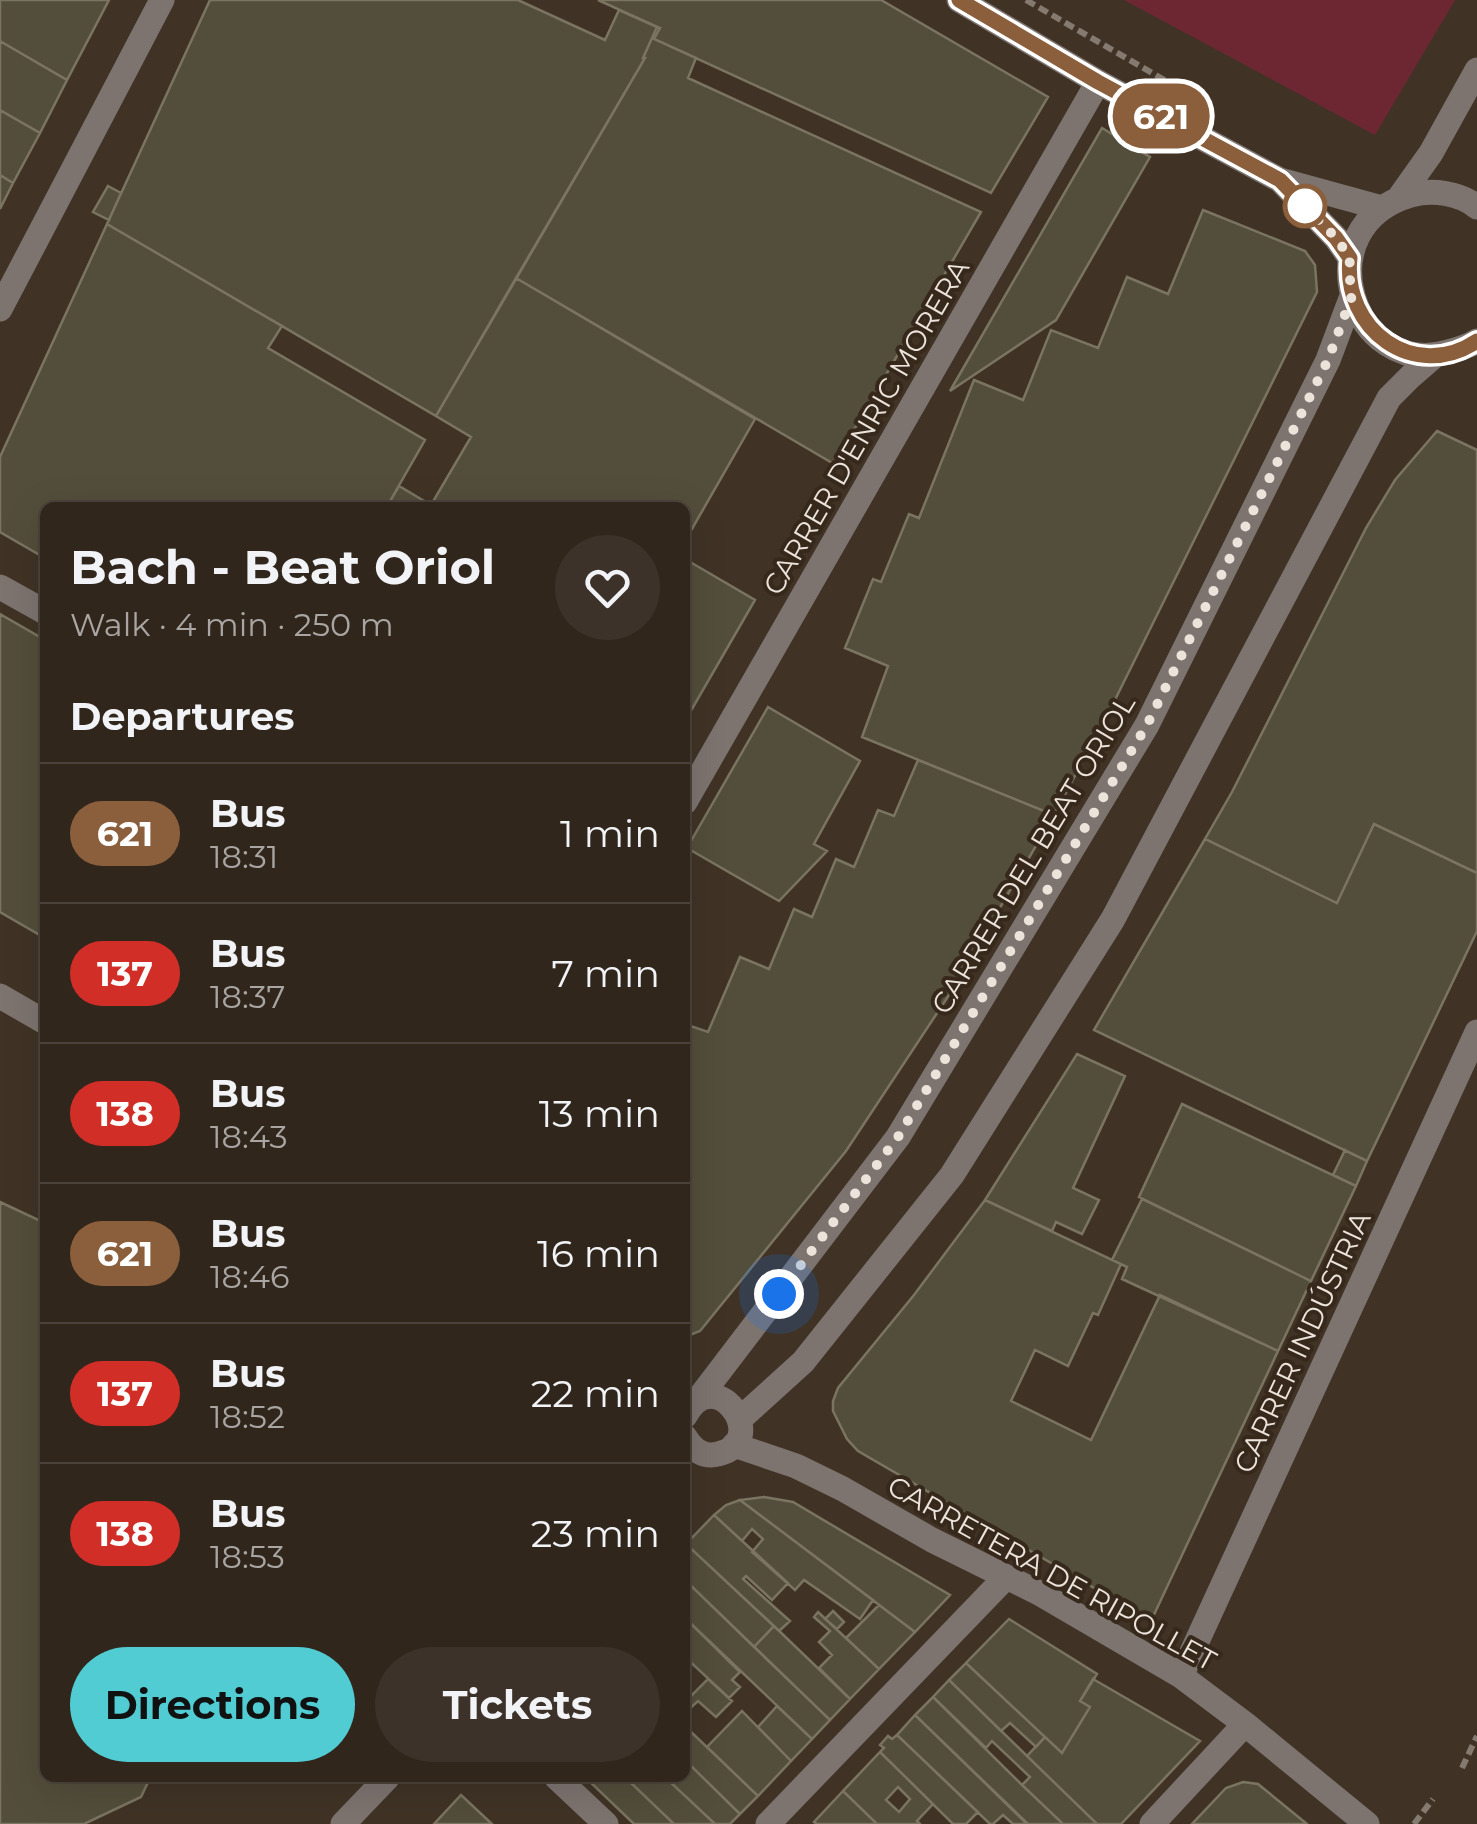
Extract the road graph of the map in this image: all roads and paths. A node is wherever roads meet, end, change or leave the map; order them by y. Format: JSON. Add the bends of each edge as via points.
{"nodes":[{"id":1,"x":162,"y":0,"type":"edge"},
{"id":2,"x":960,"y":0,"type":"edge"},
{"id":3,"x":1026,"y":0,"type":"edge"},
{"id":4,"x":1477,"y":70,"type":"edge"},
{"id":5,"x":1098,"y":82,"type":"junction"},
{"id":6,"x":1208,"y":105,"type":"dead end"},
{"id":7,"x":1280,"y":180,"type":"junction"},
{"id":8,"x":1390,"y":203,"type":"junction"},
{"id":9,"x":1477,"y":207,"type":"edge"},
{"id":10,"x":1350,"y":258,"type":"junction"},
{"id":11,"x":1352,"y":296,"type":"junction"},
{"id":12,"x":0,"y":309,"type":"edge"},
{"id":13,"x":1477,"y":341,"type":"edge"},
{"id":14,"x":1434,"y":356,"type":"junction"},
{"id":15,"x":0,"y":587,"type":"edge"},
{"id":16,"x":40,"y":609,"type":"edge"},
{"id":17,"x":690,"y":793,"type":"edge"},
{"id":18,"x":0,"y":996,"type":"edge"},
{"id":19,"x":40,"y":1019,"type":"edge"},
{"id":20,"x":1477,"y":1032,"type":"edge"},
{"id":21,"x":690,"y":1409,"type":"edge"},
{"id":22,"x":690,"y":1411,"type":"edge"},
{"id":23,"x":740,"y":1419,"type":"junction"},
{"id":24,"x":734,"y":1445,"type":"junction"},
{"id":25,"x":690,"y":1451,"type":"edge"},
{"id":26,"x":1006,"y":1577,"type":"junction"},
{"id":27,"x":1181,"y":1676,"type":"junction"},
{"id":28,"x":1245,"y":1724,"type":"junction"},
{"id":29,"x":1477,"y":1736,"type":"edge"},
{"id":30,"x":1462,"y":1768,"type":"dead end"},
{"id":31,"x":383,"y":1782,"type":"edge"},
{"id":32,"x":562,"y":1782,"type":"edge"},
{"id":33,"x":1434,"y":1799,"type":"dead end"},
{"id":34,"x":343,"y":1824,"type":"edge"},
{"id":35,"x":606,"y":1824,"type":"edge"},
{"id":36,"x":768,"y":1824,"type":"edge"},
{"id":37,"x":1152,"y":1824,"type":"edge"},
{"id":38,"x":1367,"y":1824,"type":"edge"},
{"id":39,"x":1414,"y":1824,"type":"edge"}],
"edges":[{"from":1,"to":12,"type":"street"},
{"from":2,"to":5,"type":"street"},
{"from":3,"to":6,"type":"path"},
{"from":4,"to":8,"type":"street","via":[[1431,153]]},
{"from":5,"to":7,"type":"street"},
{"from":5,"to":17,"type":"street","name":"CARRER D'ENRIC MORERA"},
{"from":7,"to":8,"type":"street"},
{"from":7,"to":10,"type":"street"},
{"from":8,"to":9,"type":"street","via":[[1440,192]]},
{"from":8,"to":10,"type":"street","via":[[1364,226]]},
{"from":10,"to":11,"type":"street","name":"CARRER DEL BEAT ORIOL"},
{"from":11,"to":14,"type":"street","name":"CARRER DEL BEAT ORIOL","via":[[1381,340]]},
{"from":11,"to":21,"type":"street","name":"CARRER DEL BEAT ORIOL","via":[[1328,360],[1147,725],[898,1137]]},
{"from":13,"to":14,"type":"street"},
{"from":14,"to":23,"type":"street","via":[[1389,398],[1113,918],[952,1175],[803,1362]]},
{"from":15,"to":16,"type":"street"},
{"from":18,"to":19,"type":"street"},
{"from":20,"to":27,"type":"street","name":"CARRER INDÚSTRIA"},
{"from":22,"to":23,"type":"street","name":"CARRER DEL BEAT ORIOL","via":[[713,1397]]},
{"from":23,"to":24,"type":"street"},
{"from":24,"to":25,"type":"street","via":[[720,1454]]},
{"from":24,"to":26,"type":"street","name":"CARRETERA DE RIPOLLET","via":[[812,1474]]},
{"from":26,"to":27,"type":"street","name":"CARRETERA DE RIPOLLET"},
{"from":26,"to":36,"type":"street"},
{"from":27,"to":28,"type":"street","name":"CARRETERA DE RIPOLLET"},
{"from":28,"to":37,"type":"street"},
{"from":28,"to":38,"type":"street","name":"CARRETERA DE RIPOLLET"},
{"from":29,"to":30,"type":"path"},
{"from":31,"to":34,"type":"street"},
{"from":32,"to":35,"type":"street"},
{"from":33,"to":39,"type":"path"}]}
